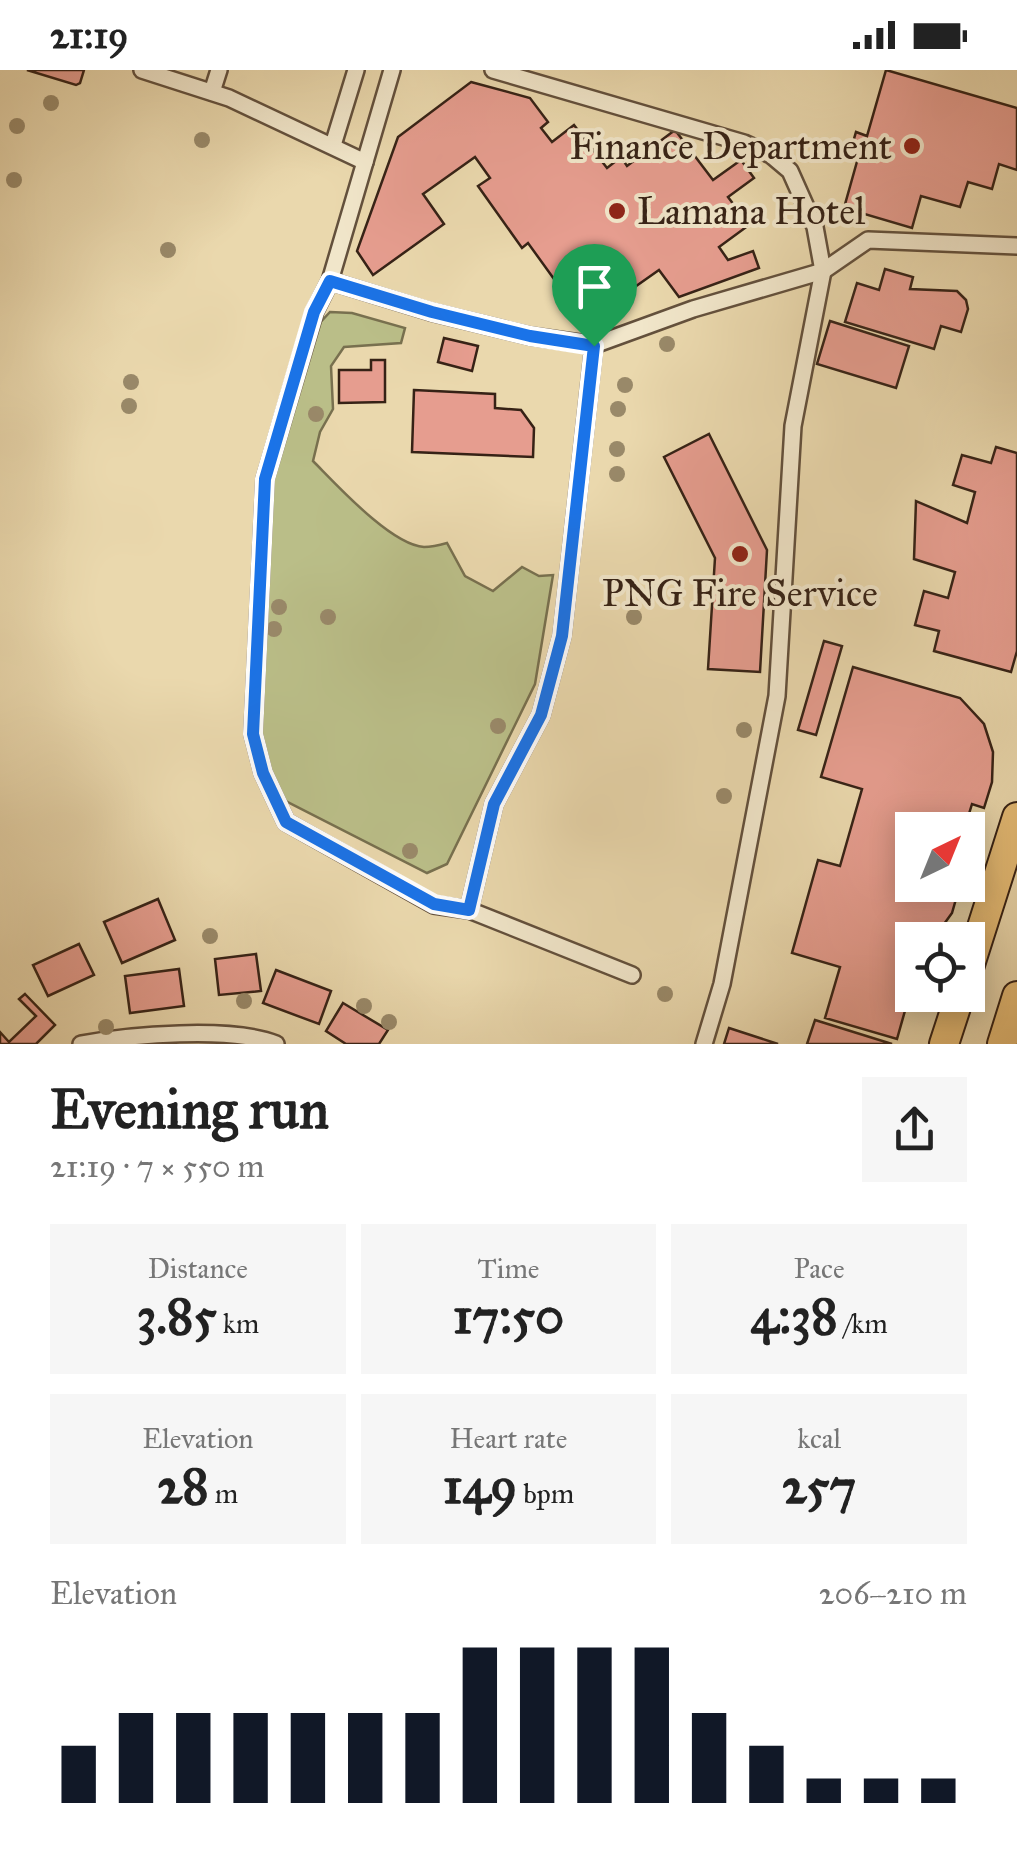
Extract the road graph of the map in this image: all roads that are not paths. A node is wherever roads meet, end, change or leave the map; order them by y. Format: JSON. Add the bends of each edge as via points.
{"nodes":[{"id":1,"x":142,"y":70,"type":"edge"},
{"id":2,"x":219,"y":70,"type":"edge"},
{"id":3,"x":356,"y":70,"type":"edge"},
{"id":4,"x":392,"y":70,"type":"edge"},
{"id":5,"x":492,"y":70,"type":"edge"},
{"id":6,"x":212,"y":92,"type":"junction"},
{"id":7,"x":333,"y":145,"type":"junction"},
{"id":8,"x":365,"y":162,"type":"junction"},
{"id":9,"x":1017,"y":246,"type":"edge"},
{"id":10,"x":823,"y":271,"type":"junction"},
{"id":11,"x":330,"y":281,"type":"junction"},
{"id":12,"x":594,"y":346,"type":"junction"},
{"id":13,"x":1017,"y":817,"type":"edge"},
{"id":14,"x":469,"y":910,"type":"junction"},
{"id":15,"x":983,"y":922,"type":"edge"},
{"id":16,"x":632,"y":975,"type":"dead end"},
{"id":17,"x":1017,"y":996,"type":"edge"},
{"id":18,"x":954,"y":1012,"type":"edge"},
{"id":19,"x":81,"y":1044,"type":"edge"},
{"id":20,"x":276,"y":1044,"type":"edge"},
{"id":21,"x":704,"y":1044,"type":"edge"},
{"id":22,"x":944,"y":1044,"type":"edge"},
{"id":23,"x":1002,"y":1044,"type":"edge"}],
"edges":[{"from":1,"to":6,"type":"street"},
{"from":2,"to":6,"type":"street"},
{"from":3,"to":7,"type":"street"},
{"from":4,"to":8,"type":"street"},
{"from":5,"to":10,"type":"street","via":[[771,155],[790,170],[803,196]]},
{"from":6,"to":7,"type":"street"},
{"from":7,"to":8,"type":"street"},
{"from":8,"to":11,"type":"street"},
{"from":9,"to":10,"type":"street","via":[[868,240]]},
{"from":10,"to":12,"type":"street"},
{"from":10,"to":21,"type":"street","via":[[793,426],[776,696],[722,984]]},
{"from":11,"to":12,"type":"street","via":[[481,324]]},
{"from":11,"to":14,"type":"street","via":[[314,312],[265,479],[253,734],[286,822],[434,904]]},
{"from":12,"to":14,"type":"street","via":[[562,636],[541,715],[494,804]]},
{"from":13,"to":15,"type":"highway"},
{"from":14,"to":16,"type":"street"},
{"from":17,"to":23,"type":"highway"},
{"from":18,"to":22,"type":"highway"},
{"from":19,"to":20,"type":"street","via":[[235,1033]]}]}
